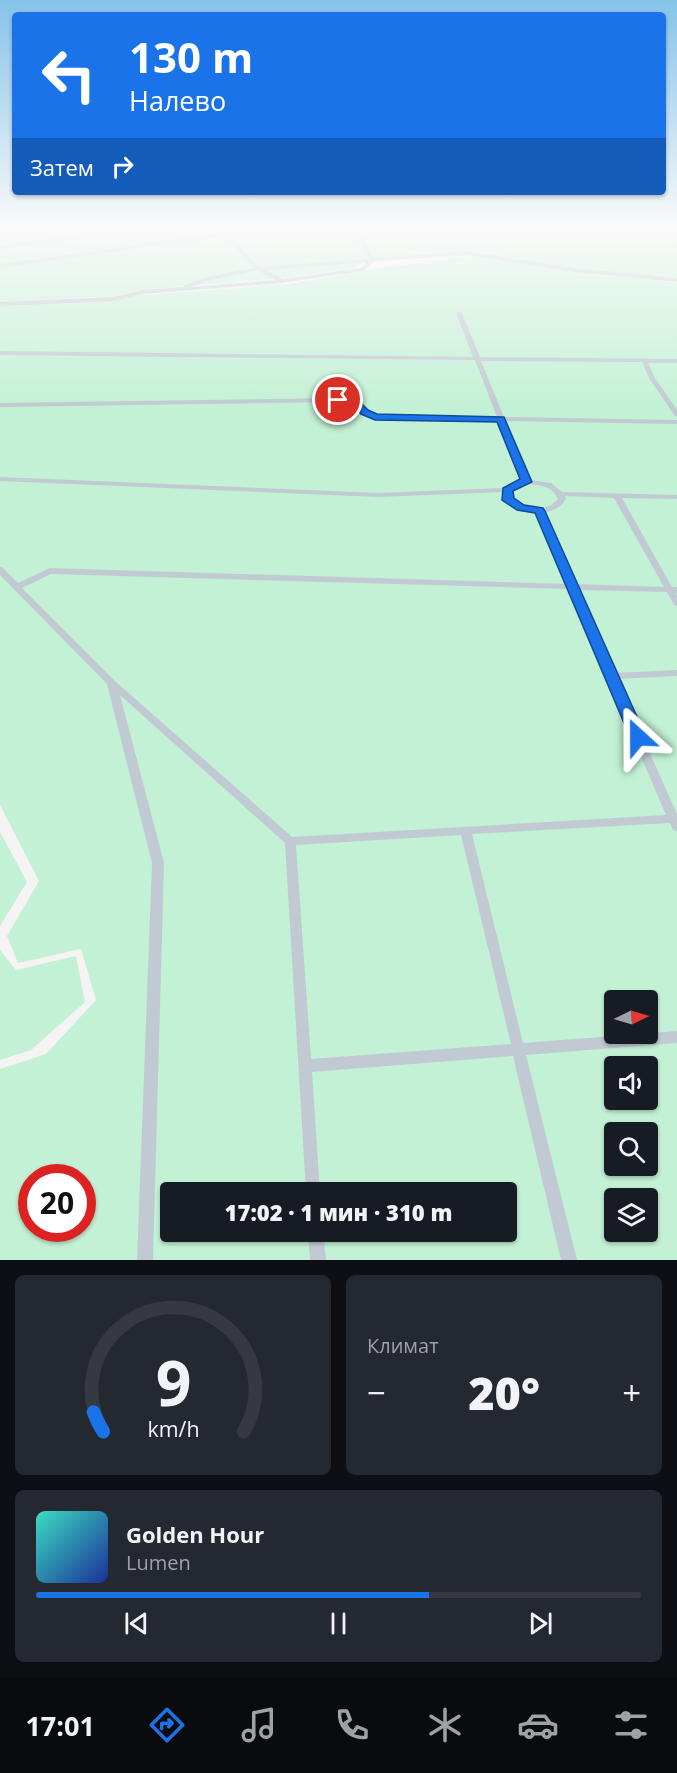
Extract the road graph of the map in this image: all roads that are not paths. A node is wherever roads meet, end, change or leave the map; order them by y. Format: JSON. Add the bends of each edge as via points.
{"nodes":[{"id":1,"x":180,"y":288,"type":"edge"},
{"id":2,"x":193,"y":288,"type":"edge"},
{"id":3,"x":177,"y":289,"type":"junction"},
{"id":4,"x":0,"y":304,"type":"edge"},
{"id":5,"x":459,"y":313,"type":"dead end"},
{"id":6,"x":0,"y":353,"type":"edge"},
{"id":7,"x":477,"y":359,"type":"junction"},
{"id":8,"x":645,"y":361,"type":"junction"},
{"id":9,"x":677,"y":361,"type":"edge"},
{"id":10,"x":0,"y":405,"type":"edge"},
{"id":11,"x":677,"y":415,"type":"edge"},
{"id":12,"x":501,"y":419,"type":"junction"},
{"id":13,"x":677,"y":422,"type":"edge"},
{"id":14,"x":0,"y":479,"type":"edge"},
{"id":15,"x":526,"y":482,"type":"junction"},
{"id":16,"x":507,"y":490,"type":"junction"},
{"id":17,"x":561,"y":494,"type":"junction"},
{"id":18,"x":617,"y":496,"type":"junction"},
{"id":19,"x":677,"y":497,"type":"edge"},
{"id":20,"x":539,"y":511,"type":"junction"},
{"id":21,"x":0,"y":570,"type":"edge"},
{"id":22,"x":17,"y":587,"type":"junction"},
{"id":23,"x":573,"y":588,"type":"junction"},
{"id":24,"x":673,"y":590,"type":"edge"},
{"id":25,"x":677,"y":603,"type":"edge"},
{"id":26,"x":677,"y":673,"type":"edge"},
{"id":27,"x":611,"y":676,"type":"junction"},
{"id":28,"x":112,"y":683,"type":"junction"},
{"id":29,"x":676,"y":821,"type":"edge"},
{"id":30,"x":466,"y":831,"type":"junction"},
{"id":31,"x":290,"y":841,"type":"junction"},
{"id":32,"x":677,"y":1037,"type":"edge"},
{"id":33,"x":518,"y":1049,"type":"junction"},
{"id":34,"x":305,"y":1066,"type":"junction"},
{"id":35,"x":312,"y":1182,"type":"edge"},
{"id":36,"x":317,"y":1242,"type":"edge"},
{"id":37,"x":145,"y":1260,"type":"edge"},
{"id":38,"x":318,"y":1260,"type":"edge"},
{"id":39,"x":569,"y":1260,"type":"edge"}],
"edges":[{"from":1,"to":3,"type":"lane"},
{"from":2,"to":3,"type":"lane"},
{"from":3,"to":4,"type":"lane","via":[[114,298]]},
{"from":5,"to":7,"type":"lane"},
{"from":6,"to":7,"type":"lane"},
{"from":7,"to":8,"type":"lane"},
{"from":7,"to":12,"type":"lane"},
{"from":8,"to":9,"type":"lane"},
{"from":8,"to":11,"type":"lane"},
{"from":10,"to":12,"type":"lane","via":[[338,400],[356,403],[375,417]]},
{"from":12,"to":13,"type":"lane"},
{"from":12,"to":15,"type":"lane"},
{"from":14,"to":16,"type":"lane","via":[[378,495]]},
{"from":15,"to":16,"type":"lane"},
{"from":15,"to":17,"type":"lane","via":[[544,483]]},
{"from":16,"to":20,"type":"lane","via":[[508,500],[513,504]]},
{"from":17,"to":18,"type":"lane"},
{"from":17,"to":20,"type":"lane","via":[[562,499],[555,507]]},
{"from":18,"to":19,"type":"lane"},
{"from":18,"to":24,"type":"lane"},
{"from":20,"to":23,"type":"lane"},
{"from":21,"to":22,"type":"lane"},
{"from":22,"to":23,"type":"lane","via":[[50,571]]},
{"from":22,"to":28,"type":"lane"},
{"from":23,"to":24,"type":"lane"},
{"from":23,"to":27,"type":"lane"},
{"from":24,"to":25,"type":"lane"},
{"from":26,"to":27,"type":"lane"},
{"from":27,"to":29,"type":"lane"},
{"from":28,"to":31,"type":"lane"},
{"from":28,"to":37,"type":"lane","via":[[158,863]]},
{"from":29,"to":30,"type":"lane"},
{"from":30,"to":31,"type":"lane"},
{"from":30,"to":33,"type":"lane"},
{"from":31,"to":34,"type":"lane"},
{"from":32,"to":33,"type":"lane"},
{"from":33,"to":34,"type":"lane"},
{"from":33,"to":39,"type":"lane"},
{"from":34,"to":35,"type":"lane"},
{"from":36,"to":38,"type":"lane"}]}
